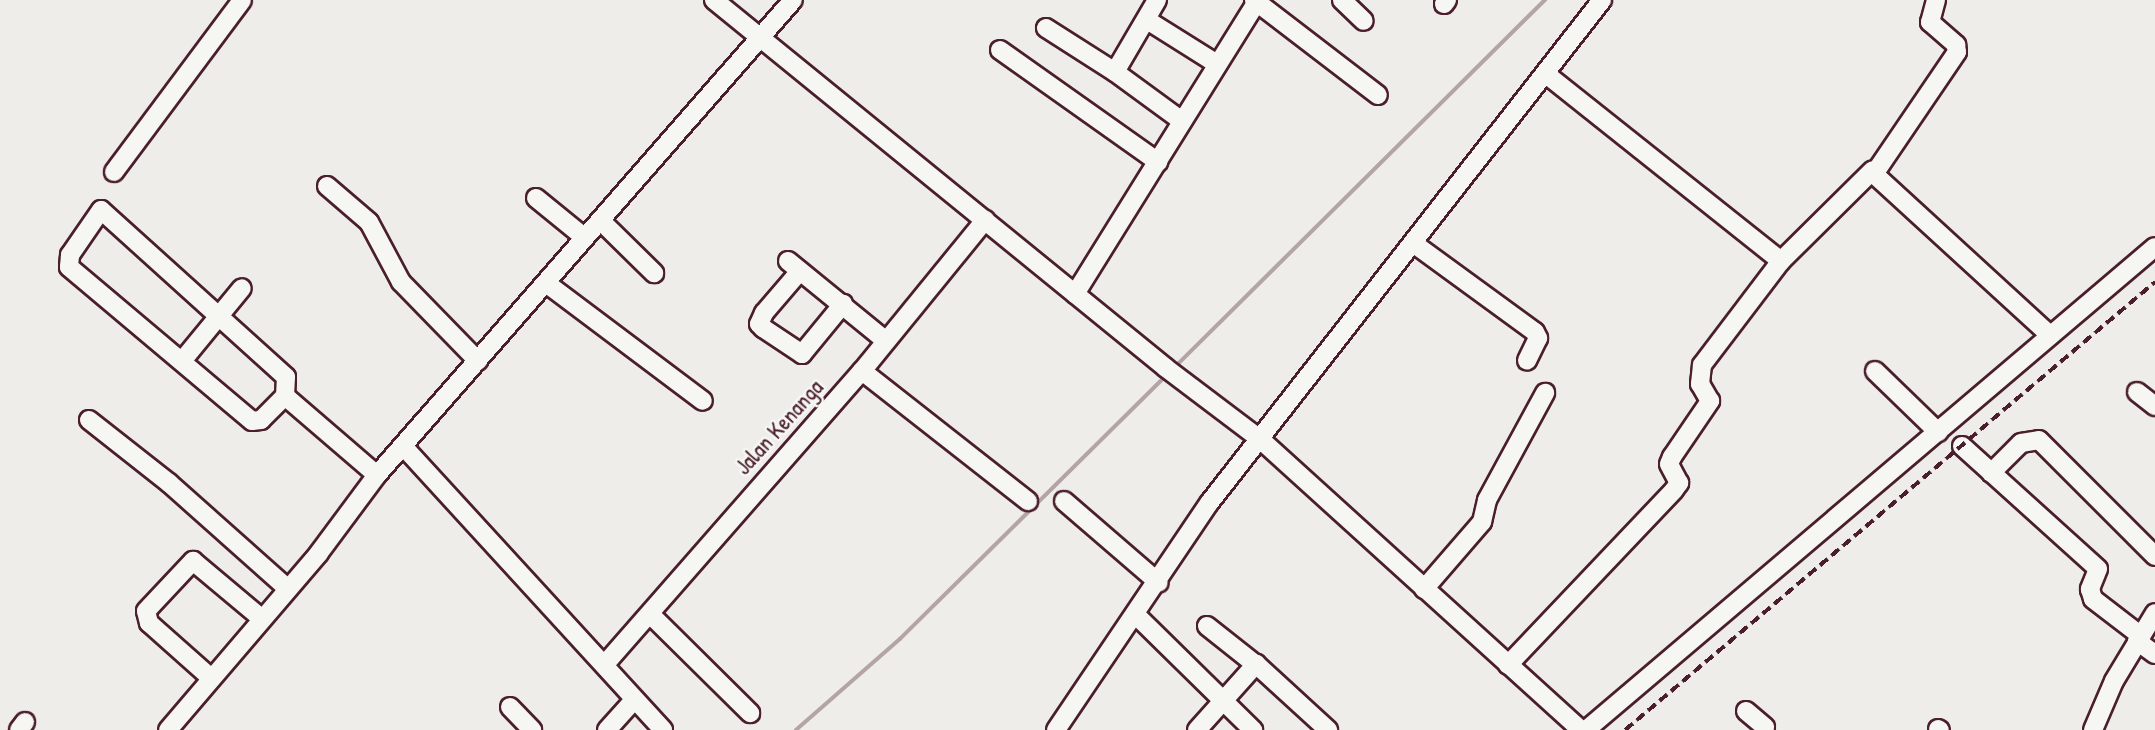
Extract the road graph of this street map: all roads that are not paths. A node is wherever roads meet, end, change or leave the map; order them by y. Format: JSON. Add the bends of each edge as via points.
{"nodes":[{"id":1,"x":242,"y":0,"type":"edge"},
{"id":2,"x":714,"y":0,"type":"edge"},
{"id":3,"x":793,"y":0,"type":"edge"},
{"id":4,"x":1157,"y":0,"type":"edge"},
{"id":5,"x":1342,"y":0,"type":"edge"},
{"id":6,"x":1602,"y":0,"type":"edge"},
{"id":7,"x":1936,"y":0,"type":"edge"},
{"id":8,"x":1256,"y":1,"type":"edge"},
{"id":9,"x":1147,"y":20,"type":"junction"},
{"id":10,"x":1364,"y":21,"type":"dead end"},
{"id":11,"x":1046,"y":28,"type":"dead end"},
{"id":12,"x":759,"y":38,"type":"junction"},
{"id":13,"x":1000,"y":50,"type":"dead end"},
{"id":14,"x":1217,"y":64,"type":"junction"},
{"id":15,"x":1115,"y":72,"type":"junction"},
{"id":16,"x":1547,"y":75,"type":"junction"},
{"id":17,"x":1378,"y":96,"type":"dead end"},
{"id":18,"x":1182,"y":121,"type":"junction"},
{"id":19,"x":1158,"y":162,"type":"junction"},
{"id":20,"x":1873,"y":170,"type":"junction"},
{"id":21,"x":114,"y":172,"type":"dead end"},
{"id":22,"x":327,"y":186,"type":"dead end"},
{"id":23,"x":536,"y":198,"type":"dead end"},
{"id":24,"x":600,"y":220,"type":"junction"},
{"id":25,"x":985,"y":220,"type":"junction"},
{"id":26,"x":585,"y":238,"type":"junction"},
{"id":27,"x":1413,"y":243,"type":"junction"},
{"id":28,"x":2155,"y":247,"type":"edge"},
{"id":29,"x":1781,"y":261,"type":"junction"},
{"id":30,"x":654,"y":273,"type":"dead end"},
{"id":31,"x":546,"y":283,"type":"junction"},
{"id":32,"x":242,"y":289,"type":"dead end"},
{"id":33,"x":1075,"y":294,"type":"junction"},
{"id":34,"x":843,"y":304,"type":"junction"},
{"id":35,"x":220,"y":320,"type":"junction"},
{"id":36,"x":2050,"y":335,"type":"junction"},
{"id":37,"x":885,"y":340,"type":"junction"},
{"id":38,"x":182,"y":361,"type":"junction"},
{"id":39,"x":478,"y":361,"type":"junction"},
{"id":40,"x":1527,"y":361,"type":"dead end"},
{"id":41,"x":862,"y":371,"type":"junction"},
{"id":42,"x":1875,"y":371,"type":"dead end"},
{"id":43,"x":2137,"y":392,"type":"dead end"},
{"id":44,"x":1545,"y":394,"type":"dead end"},
{"id":45,"x":285,"y":396,"type":"junction"},
{"id":46,"x":703,"y":401,"type":"dead end"},
{"id":47,"x":2155,"y":406,"type":"edge"},
{"id":48,"x":89,"y":420,"type":"dead end"},
{"id":49,"x":1938,"y":432,"type":"junction"},
{"id":50,"x":1259,"y":439,"type":"junction"},
{"id":51,"x":403,"y":446,"type":"junction"},
{"id":52,"x":1962,"y":446,"type":"dead end"},
{"id":53,"x":1991,"y":473,"type":"junction"},
{"id":54,"x":377,"y":475,"type":"junction"},
{"id":55,"x":1028,"y":501,"type":"dead end"},
{"id":56,"x":1065,"y":501,"type":"dead end"},
{"id":57,"x":2155,"y":556,"type":"edge"},
{"id":58,"x":1159,"y":583,"type":"junction"},
{"id":59,"x":287,"y":588,"type":"junction"},
{"id":60,"x":1424,"y":589,"type":"junction"},
{"id":61,"x":2155,"y":613,"type":"edge"},
{"id":62,"x":650,"y":614,"type":"junction"},
{"id":63,"x":1137,"y":616,"type":"junction"},
{"id":64,"x":261,"y":618,"type":"junction"},
{"id":65,"x":1207,"y":626,"type":"dead end"},
{"id":66,"x":2139,"y":639,"type":"junction"},
{"id":67,"x":2155,"y":654,"type":"edge"},
{"id":68,"x":606,"y":663,"type":"junction"},
{"id":69,"x":1255,"y":664,"type":"junction"},
{"id":70,"x":1508,"y":665,"type":"junction"},
{"id":71,"x":211,"y":678,"type":"junction"},
{"id":72,"x":1223,"y":699,"type":"junction"},
{"id":73,"x":634,"y":700,"type":"junction"},
{"id":74,"x":510,"y":706,"type":"dead end"},
{"id":75,"x":1746,"y":711,"type":"dead end"},
{"id":76,"x":750,"y":713,"type":"dead end"},
{"id":77,"x":526,"y":728,"type":"edge"},
{"id":78,"x":1765,"y":729,"type":"edge"},
{"id":79,"x":168,"y":730,"type":"edge"},
{"id":80,"x":607,"y":730,"type":"edge"},
{"id":81,"x":663,"y":730,"type":"edge"},
{"id":82,"x":1056,"y":730,"type":"edge"},
{"id":83,"x":1197,"y":730,"type":"edge"},
{"id":84,"x":1253,"y":730,"type":"edge"},
{"id":85,"x":1328,"y":730,"type":"edge"},
{"id":86,"x":1583,"y":730,"type":"edge"},
{"id":87,"x":2093,"y":730,"type":"edge"}],
"edges":[{"from":1,"to":21,"type":"street"},
{"from":2,"to":12,"type":"street"},
{"from":3,"to":12,"type":"street"},
{"from":4,"to":9,"type":"street"},
{"from":5,"to":10,"type":"street"},
{"from":6,"to":16,"type":"street"},
{"from":7,"to":20,"type":"street","via":[[1930,22],[1956,45],[1957,52]]},
{"from":8,"to":14,"type":"street"},
{"from":8,"to":17,"type":"street"},
{"from":9,"to":14,"type":"street"},
{"from":9,"to":15,"type":"street"},
{"from":11,"to":15,"type":"street"},
{"from":12,"to":24,"type":"street"},
{"from":12,"to":25,"type":"street"},
{"from":13,"to":19,"type":"street"},
{"from":14,"to":18,"type":"street"},
{"from":15,"to":18,"type":"street"},
{"from":16,"to":27,"type":"street"},
{"from":16,"to":29,"type":"street"},
{"from":18,"to":19,"type":"street"},
{"from":19,"to":33,"type":"street"},
{"from":20,"to":29,"type":"street"},
{"from":20,"to":36,"type":"street"},
{"from":22,"to":39,"type":"street","via":[[369,222],[401,282]]},
{"from":23,"to":26,"type":"street"},
{"from":24,"to":26,"type":"street"},
{"from":24,"to":30,"type":"street"},
{"from":25,"to":33,"type":"street"},
{"from":25,"to":37,"type":"street","name":"Jalan Kenanga"},
{"from":26,"to":31,"type":"street"},
{"from":27,"to":40,"type":"street","via":[[1535,332],[1538,338]]},
{"from":27,"to":50,"type":"street"},
{"from":28,"to":36,"type":"street"},
{"from":29,"to":70,"type":"street","via":[[1702,365],[1700,384],[1710,401],[1669,464],[1679,483]]},
{"from":31,"to":39,"type":"street"},
{"from":31,"to":46,"type":"street"},
{"from":32,"to":35,"type":"street"},
{"from":33,"to":50,"type":"street"},
{"from":34,"to":34,"type":"street","via":[[794,266],[759,324],[802,354]]},
{"from":34,"to":37,"type":"street"},
{"from":35,"to":38,"type":"street"},
{"from":35,"to":38,"type":"street","via":[[101,210],[70,255],[69,267]]},
{"from":35,"to":45,"type":"street","via":[[286,377]]},
{"from":36,"to":49,"type":"street"},
{"from":37,"to":41,"type":"street","name":"Jalan Kenanga"},
{"from":38,"to":45,"type":"street","via":[[252,421],[261,420]]},
{"from":39,"to":51,"type":"street"},
{"from":41,"to":55,"type":"street"},
{"from":41,"to":62,"type":"street","name":"Jalan Kenanga"},
{"from":42,"to":49,"type":"street"},
{"from":43,"to":47,"type":"street"},
{"from":44,"to":60,"type":"street","via":[[1487,500],[1482,522]]},
{"from":45,"to":54,"type":"street"},
{"from":48,"to":59,"type":"street","via":[[169,483]]},
{"from":49,"to":86,"type":"street"},
{"from":50,"to":58,"type":"street","via":[[1210,502]]},
{"from":50,"to":60,"type":"street"},
{"from":51,"to":54,"type":"street"},
{"from":51,"to":68,"type":"street"},
{"from":52,"to":53,"type":"street"},
{"from":53,"to":57,"type":"street","via":[[2021,443],[2039,440]]},
{"from":53,"to":66,"type":"street","via":[[2098,569],[2090,589],[2093,599]]},
{"from":54,"to":59,"type":"street"},
{"from":56,"to":58,"type":"street"},
{"from":58,"to":63,"type":"street"},
{"from":59,"to":64,"type":"street"},
{"from":60,"to":70,"type":"street"},
{"from":61,"to":66,"type":"street"},
{"from":62,"to":68,"type":"street","name":"Jalan Kenanga"},
{"from":62,"to":76,"type":"street"},
{"from":63,"to":72,"type":"street"},
{"from":63,"to":82,"type":"street"},
{"from":64,"to":71,"type":"street"},
{"from":64,"to":71,"type":"street","via":[[193,562],[146,611],[149,623]]},
{"from":65,"to":69,"type":"street"},
{"from":66,"to":67,"type":"street"},
{"from":66,"to":87,"type":"street","via":[[2113,681]]},
{"from":68,"to":73,"type":"street"},
{"from":69,"to":72,"type":"street"},
{"from":69,"to":85,"type":"street"},
{"from":70,"to":86,"type":"street"},
{"from":71,"to":79,"type":"street"},
{"from":72,"to":83,"type":"street"},
{"from":72,"to":84,"type":"street"},
{"from":73,"to":80,"type":"street"},
{"from":73,"to":81,"type":"street"},
{"from":74,"to":77,"type":"street"},
{"from":75,"to":78,"type":"street"}]}
